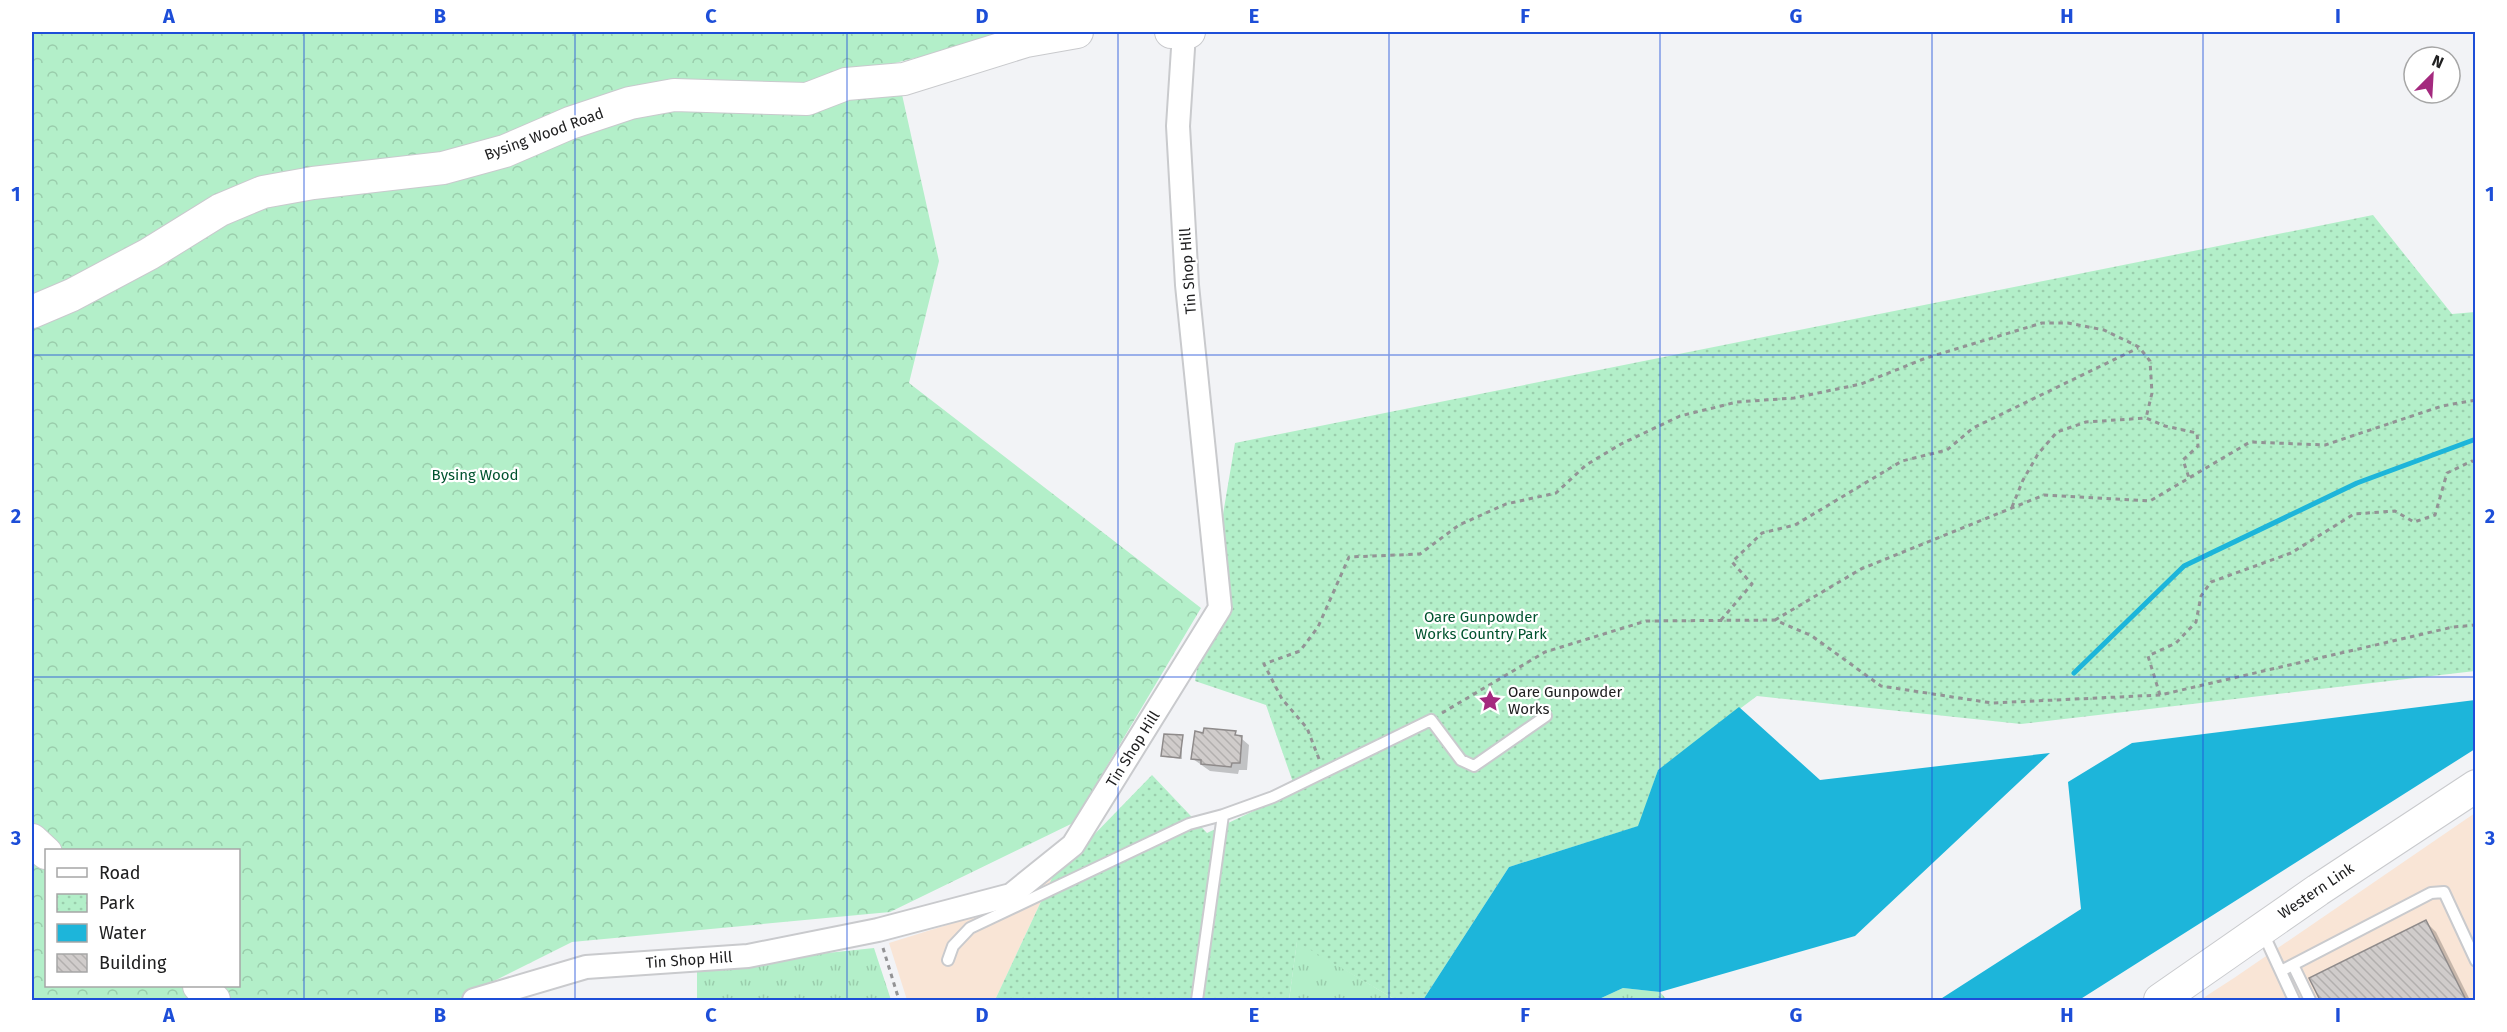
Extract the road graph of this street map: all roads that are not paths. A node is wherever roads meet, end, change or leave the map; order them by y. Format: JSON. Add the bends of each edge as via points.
{"nodes":[{"id":1,"x":1077,"y":32,"type":"edge"},
{"id":2,"x":1181,"y":32,"type":"edge"},
{"id":3,"x":32,"y":312,"type":"edge"},
{"id":4,"x":1546,"y":716,"type":"dead end"},
{"id":5,"x":2475,"y":786,"type":"edge"},
{"id":6,"x":1223,"y":815,"type":"junction"},
{"id":7,"x":32,"y":840,"type":"edge"},
{"id":8,"x":45,"y":852,"type":"edge"},
{"id":9,"x":2261,"y":929,"type":"junction"},
{"id":10,"x":948,"y":960,"type":"dead end"},
{"id":11,"x":2475,"y":961,"type":"edge"},
{"id":12,"x":2293,"y":965,"type":"junction"},
{"id":13,"x":2281,"y":971,"type":"junction"},
{"id":14,"x":200,"y":987,"type":"edge"},
{"id":15,"x":213,"y":1000,"type":"edge"},
{"id":16,"x":474,"y":1000,"type":"edge"},
{"id":17,"x":1197,"y":1000,"type":"edge"},
{"id":18,"x":2160,"y":1000,"type":"edge"},
{"id":19,"x":2294,"y":1000,"type":"edge"},
{"id":20,"x":2310,"y":1000,"type":"edge"}],
"edges":[{"from":1,"to":3,"type":"street","name":"Bysing Wood Road","via":[[1026,41],[904,79],[846,84],[807,99],[674,95],[630,103],[505,151],[442,168],[263,192],[220,210],[148,254]]},
{"from":2,"to":16,"type":"street","name":"Tin Shop Hill","via":[[1178,126],[1187,285],[1221,608],[1072,845],[1011,895],[878,930],[748,956],[586,968]]},
{"from":4,"to":6,"type":"lane","via":[[1474,766],[1461,760],[1431,720],[1273,797]]},
{"from":5,"to":9,"type":"street","name":"Western Link"},
{"from":6,"to":10,"type":"lane","via":[[1189,824],[970,928],[953,946]]},
{"from":6,"to":17,"type":"lane"},
{"from":7,"to":8,"type":"street"},
{"from":9,"to":13,"type":"lane"},
{"from":9,"to":18,"type":"street","name":"Western Link"},
{"from":11,"to":12,"type":"lane","via":[[2444,892],[2431,893]]},
{"from":12,"to":13,"type":"lane"},
{"from":12,"to":20,"type":"lane"},
{"from":13,"to":19,"type":"lane"},
{"from":14,"to":15,"type":"street"}]}
